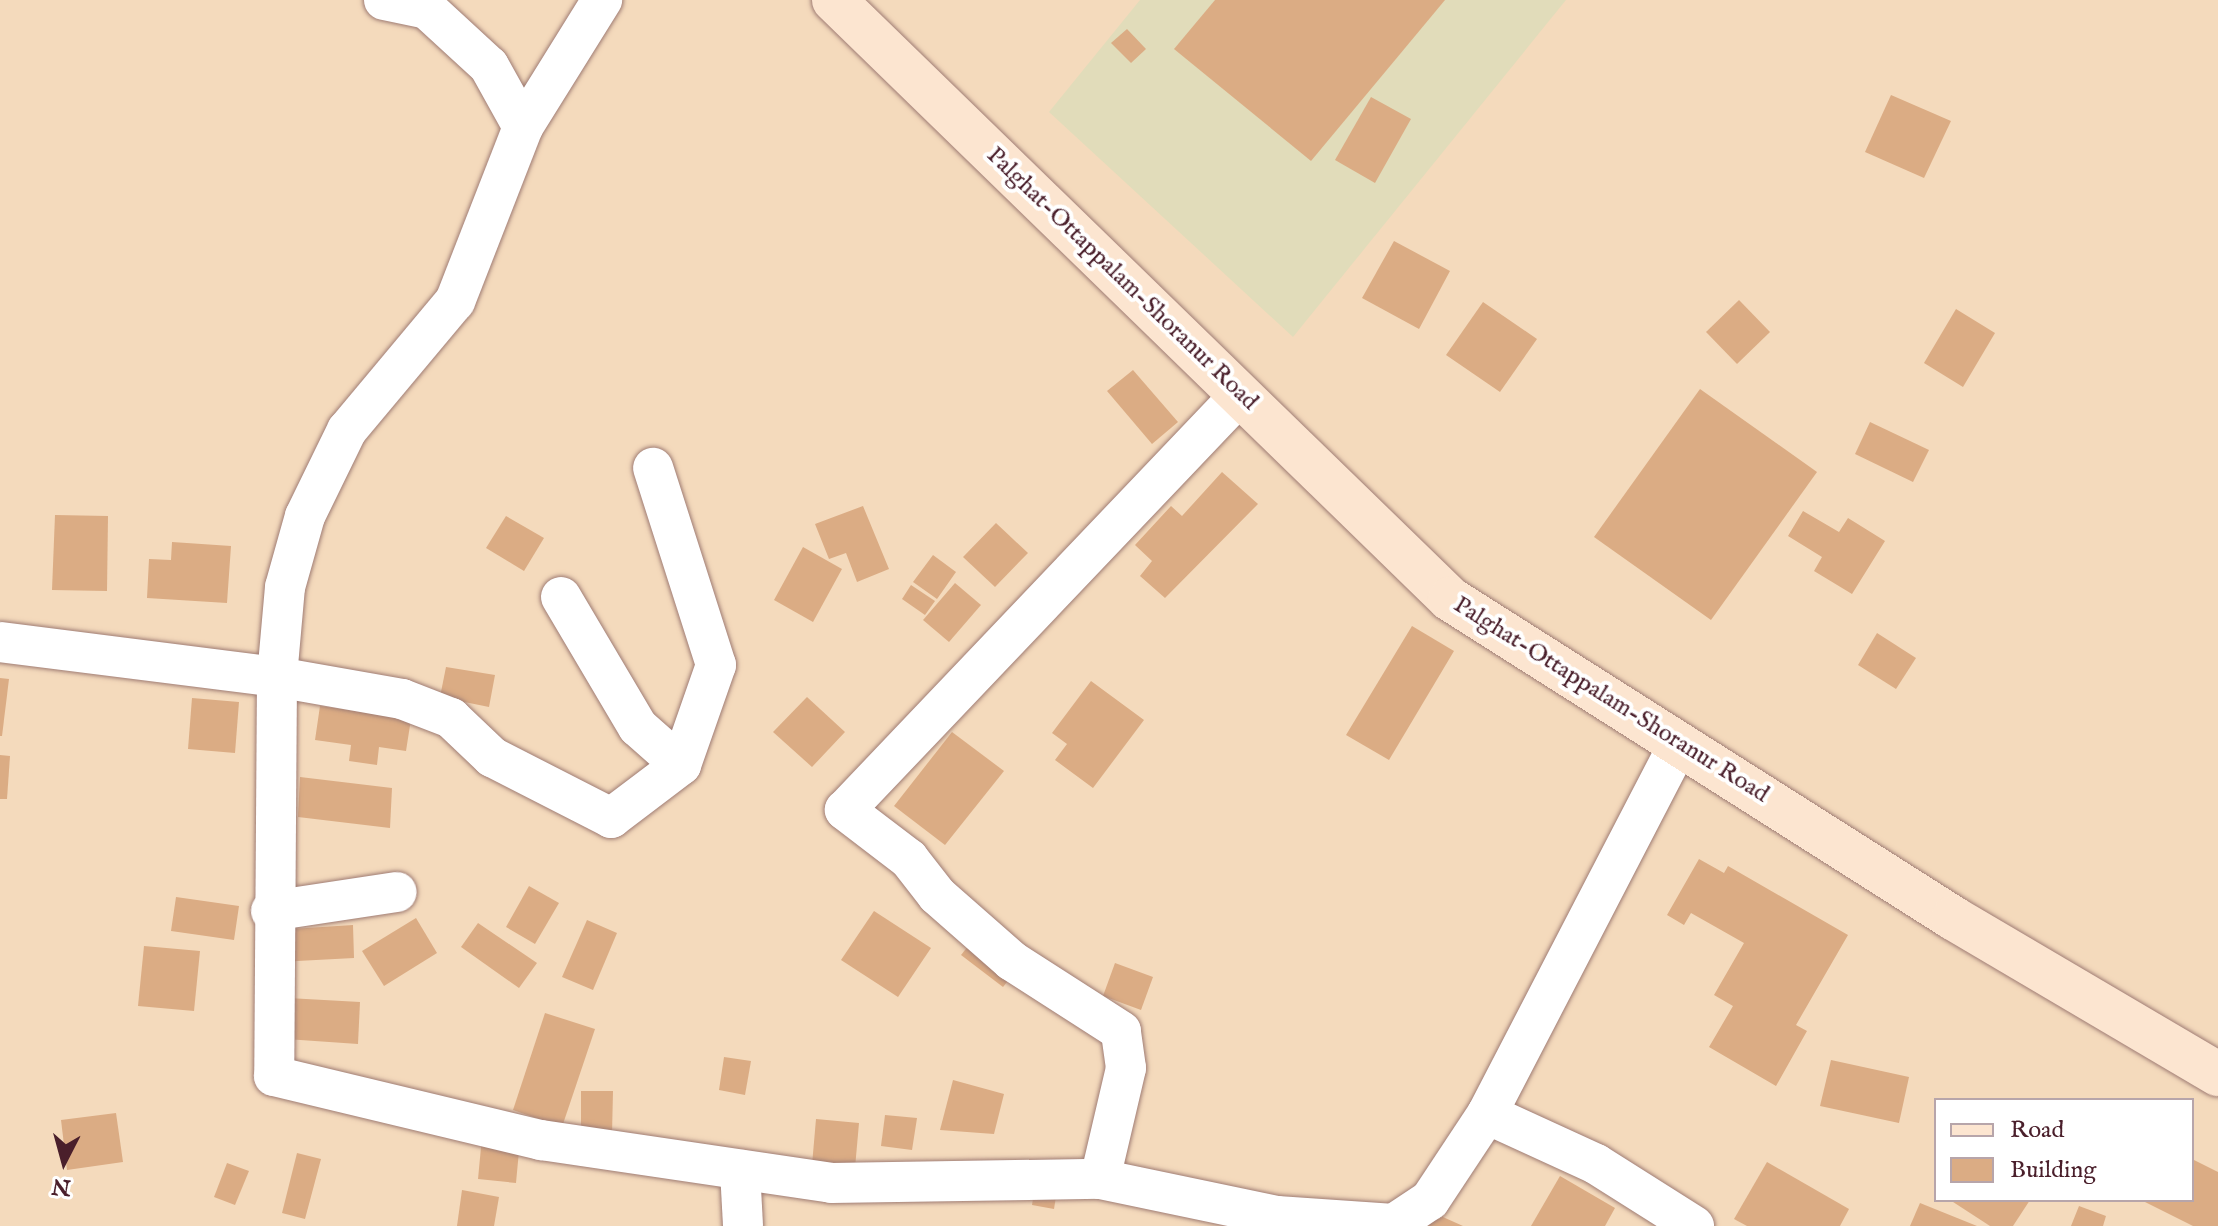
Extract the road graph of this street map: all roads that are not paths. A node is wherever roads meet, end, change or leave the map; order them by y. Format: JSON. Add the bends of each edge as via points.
{"nodes":[{"id":1,"x":384,"y":0,"type":"edge"},
{"id":2,"x":602,"y":0,"type":"edge"},
{"id":3,"x":834,"y":0,"type":"edge"},
{"id":4,"x":523,"y":127,"type":"junction"},
{"id":5,"x":1241,"y":394,"type":"junction"},
{"id":6,"x":653,"y":468,"type":"dead end"},
{"id":7,"x":561,"y":597,"type":"dead end"},
{"id":8,"x":0,"y":642,"type":"edge"},
{"id":9,"x":277,"y":677,"type":"junction"},
{"id":10,"x":1679,"y":743,"type":"junction"},
{"id":11,"x":681,"y":765,"type":"junction"},
{"id":12,"x":397,"y":892,"type":"dead end"},
{"id":13,"x":271,"y":911,"type":"junction"},
{"id":14,"x":2218,"y":1074,"type":"edge"},
{"id":15,"x":1487,"y":1114,"type":"junction"},
{"id":16,"x":740,"y":1170,"type":"junction"},
{"id":17,"x":1100,"y":1179,"type":"junction"},
{"id":18,"x":1394,"y":1225,"type":"edge"},
{"id":19,"x":743,"y":1226,"type":"edge"},
{"id":20,"x":1694,"y":1226,"type":"edge"}],
"edges":[{"from":1,"to":4,"type":"street","via":[[427,9],[489,66]]},
{"from":2,"to":4,"type":"street"},
{"from":3,"to":5,"type":"main road","name":"Palghat-Ottappalam-Shoranur Road"},
{"from":4,"to":9,"type":"street","via":[[455,301],[347,430],[305,516],[285,587]]},
{"from":5,"to":10,"type":"main road","name":"Palghat-Ottappalam-Shoranur Road","via":[[1450,599]]},
{"from":5,"to":17,"type":"street","via":[[845,810],[909,859],[937,895],[1012,961],[1121,1031],[1126,1068]]},
{"from":6,"to":11,"type":"street","via":[[716,665]]},
{"from":7,"to":11,"type":"street","via":[[638,727]]},
{"from":8,"to":9,"type":"street"},
{"from":9,"to":11,"type":"street","via":[[402,699],[451,718],[492,757],[611,818]]},
{"from":9,"to":13,"type":"street"},
{"from":10,"to":14,"type":"main road","name":"Palghat-Ottappalam-Shoranur Road"},
{"from":10,"to":15,"type":"street"},
{"from":12,"to":13,"type":"street"},
{"from":13,"to":16,"type":"street","via":[[274,1076],[541,1140]]},
{"from":15,"to":18,"type":"street","via":[[1430,1200]]},
{"from":15,"to":20,"type":"street","via":[[1596,1164]]},
{"from":16,"to":17,"type":"street","via":[[831,1183]]},
{"from":16,"to":19,"type":"street"},
{"from":17,"to":18,"type":"street","via":[[1277,1216]]}]}
